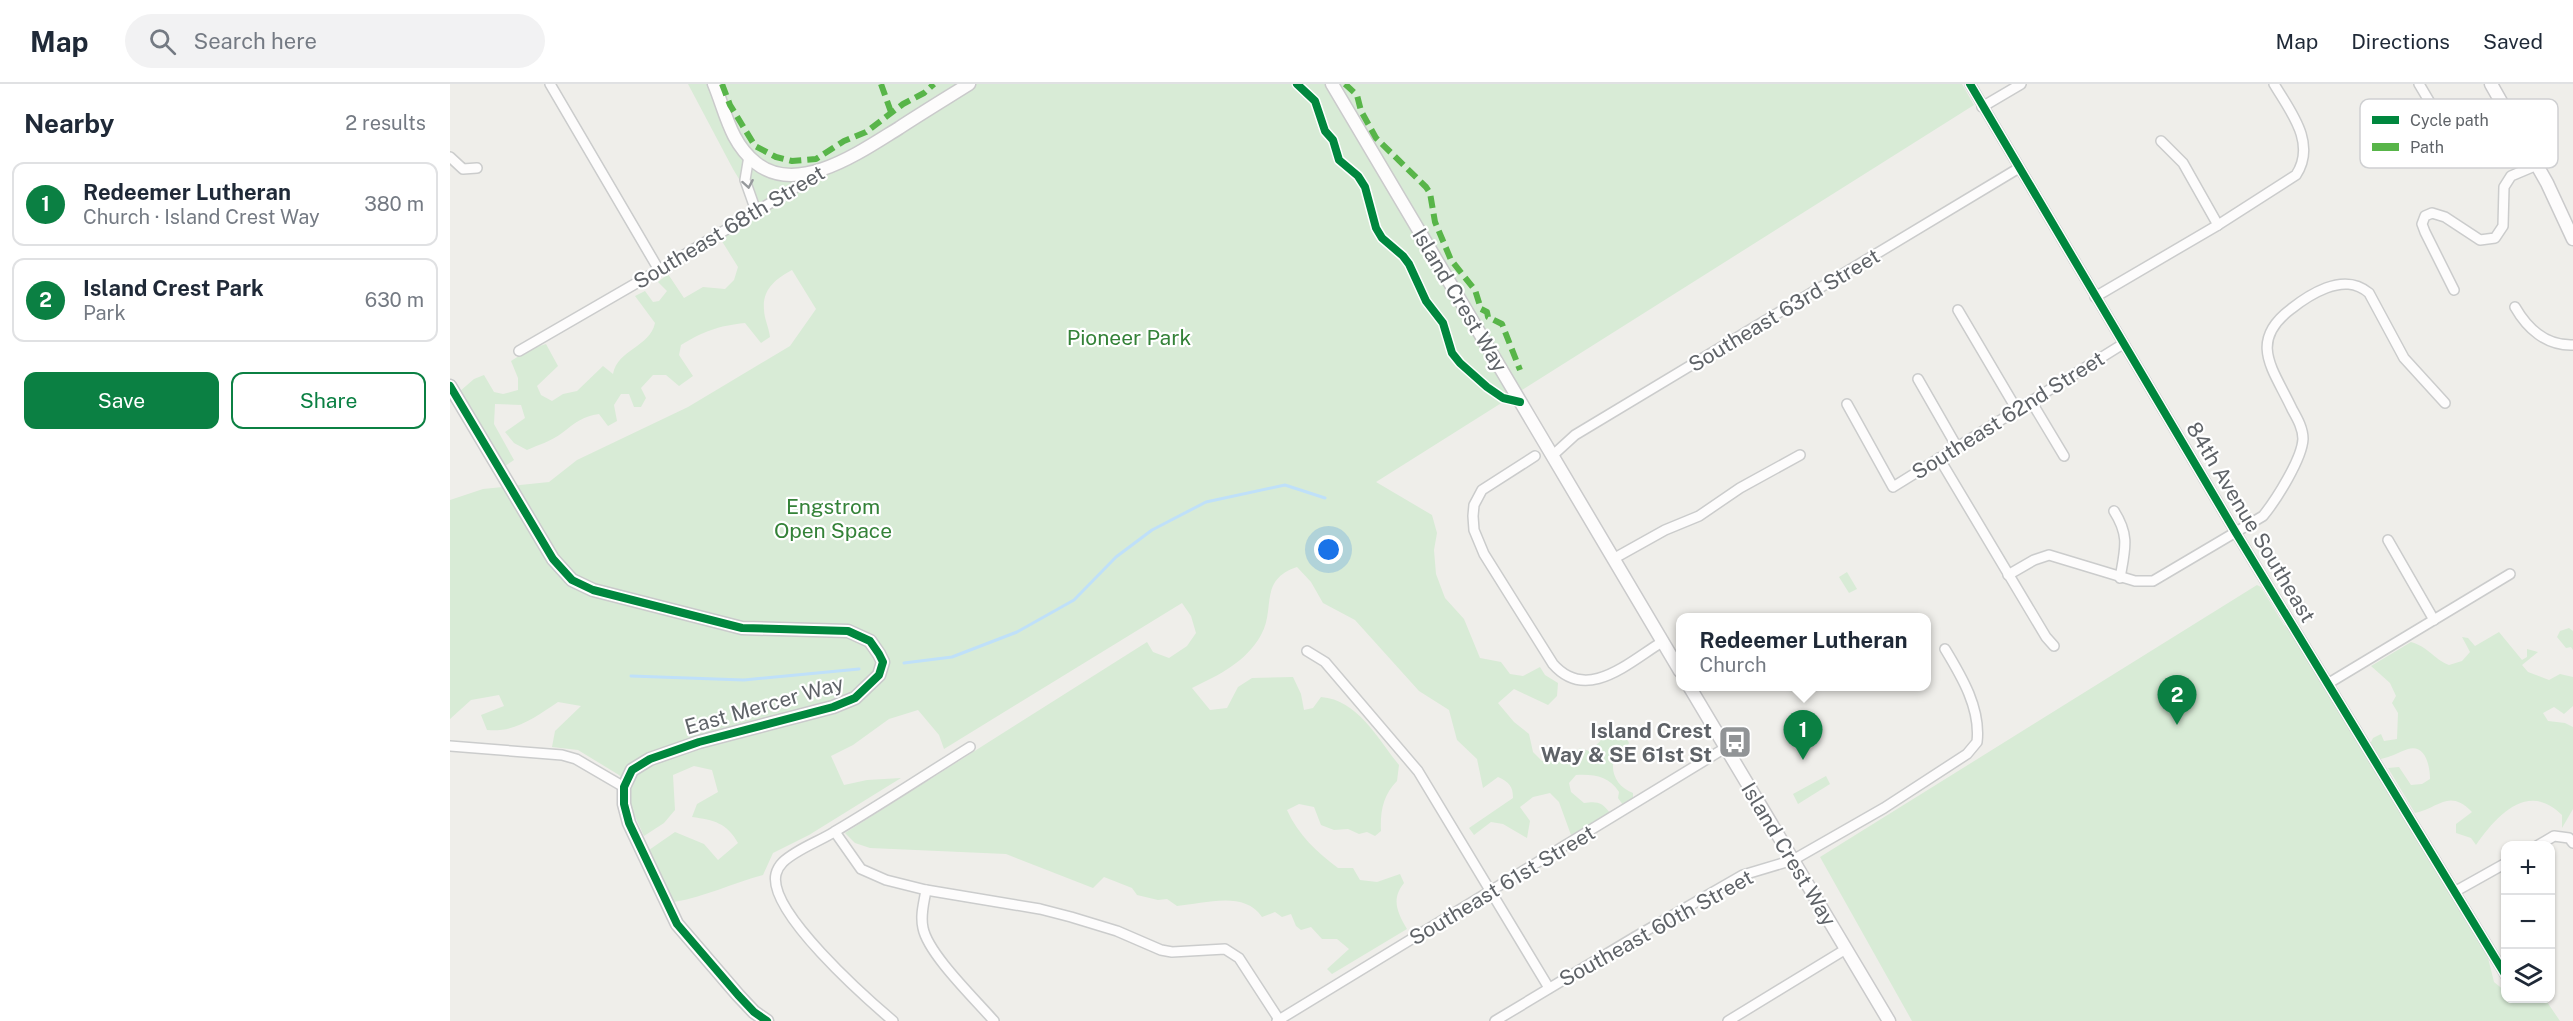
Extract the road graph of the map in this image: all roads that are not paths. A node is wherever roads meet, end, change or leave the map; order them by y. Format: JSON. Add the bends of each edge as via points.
{"nodes":[{"id":1,"x":550,"y":84,"type":"edge"},
{"id":2,"x":714,"y":84,"type":"edge"},
{"id":3,"x":969,"y":84,"type":"edge"},
{"id":4,"x":1332,"y":84,"type":"edge"},
{"id":5,"x":1970,"y":84,"type":"edge"},
{"id":6,"x":2021,"y":84,"type":"edge"},
{"id":7,"x":2274,"y":84,"type":"edge"},
{"id":8,"x":2419,"y":84,"type":"edge"},
{"id":9,"x":2491,"y":84,"type":"edge"},
{"id":10,"x":2428,"y":99,"type":"edge"},
{"id":11,"x":2500,"y":99,"type":"edge"},
{"id":12,"x":1983,"y":106,"type":"junction"},
{"id":13,"x":2161,"y":141,"type":"dead end"},
{"id":14,"x":749,"y":156,"type":"junction"},
{"id":15,"x":450,"y":158,"type":"edge"},
{"id":16,"x":477,"y":168,"type":"dead end"},
{"id":17,"x":2019,"y":168,"type":"junction"},
{"id":18,"x":2530,"y":168,"type":"edge"},
{"id":19,"x":2539,"y":168,"type":"edge"},
{"id":20,"x":817,"y":171,"type":"junction"},
{"id":21,"x":756,"y":211,"type":"junction"},
{"id":22,"x":2218,"y":225,"type":"junction"},
{"id":23,"x":2573,"y":239,"type":"edge"},
{"id":24,"x":659,"y":270,"type":"junction"},
{"id":25,"x":2454,"y":290,"type":"dead end"},
{"id":26,"x":2095,"y":297,"type":"junction"},
{"id":27,"x":2515,"y":307,"type":"dead end"},
{"id":28,"x":1958,"y":310,"type":"dead end"},
{"id":29,"x":2123,"y":344,"type":"junction"},
{"id":30,"x":2573,"y":345,"type":"edge"},
{"id":31,"x":519,"y":351,"type":"dead end"},
{"id":32,"x":1918,"y":379,"type":"dead end"},
{"id":33,"x":450,"y":388,"type":"edge"},
{"id":34,"x":2031,"y":401,"type":"junction"},
{"id":35,"x":2445,"y":403,"type":"dead end"},
{"id":36,"x":1847,"y":404,"type":"dead end"},
{"id":37,"x":2017,"y":410,"type":"junction"},
{"id":38,"x":1957,"y":447,"type":"junction"},
{"id":39,"x":1800,"y":455,"type":"dead end"},
{"id":40,"x":1535,"y":456,"type":"dead end"},
{"id":41,"x":1552,"y":456,"type":"junction"},
{"id":42,"x":2064,"y":456,"type":"dead end"},
{"id":43,"x":1939,"y":458,"type":"junction"},
{"id":44,"x":2114,"y":511,"type":"dead end"},
{"id":45,"x":2236,"y":533,"type":"junction"},
{"id":46,"x":2388,"y":540,"type":"dead end"},
{"id":47,"x":1613,"y":559,"type":"junction"},
{"id":48,"x":2510,"y":574,"type":"dead end"},
{"id":49,"x":2008,"y":575,"type":"junction"},
{"id":50,"x":2121,"y":578,"type":"junction"},
{"id":51,"x":2434,"y":620,"type":"junction"},
{"id":52,"x":1662,"y":642,"type":"junction"},
{"id":53,"x":2054,"y":646,"type":"dead end"},
{"id":54,"x":1945,"y":649,"type":"dead end"},
{"id":55,"x":1307,"y":651,"type":"dead end"},
{"id":56,"x":1676,"y":665,"type":"edge"},
{"id":57,"x":2329,"y":684,"type":"junction"},
{"id":58,"x":1691,"y":691,"type":"edge"},
{"id":59,"x":450,"y":746,"type":"edge"},
{"id":60,"x":970,"y":747,"type":"dead end"},
{"id":61,"x":1725,"y":748,"type":"junction"},
{"id":62,"x":624,"y":786,"type":"junction"},
{"id":63,"x":835,"y":832,"type":"junction"},
{"id":64,"x":2548,"y":841,"type":"edge"},
{"id":65,"x":2573,"y":843,"type":"edge"},
{"id":66,"x":1793,"y":860,"type":"junction"},
{"id":67,"x":2501,"y":865,"type":"edge"},
{"id":68,"x":926,"y":890,"type":"junction"},
{"id":69,"x":1491,"y":891,"type":"junction"},
{"id":70,"x":2456,"y":891,"type":"junction"},
{"id":71,"x":1846,"y":949,"type":"junction"},
{"id":72,"x":2501,"y":969,"type":"edge"},
{"id":73,"x":1549,"y":988,"type":"junction"},
{"id":74,"x":767,"y":1021,"type":"edge"},
{"id":75,"x":893,"y":1021,"type":"edge"},
{"id":76,"x":994,"y":1021,"type":"edge"},
{"id":77,"x":1279,"y":1021,"type":"edge"},
{"id":78,"x":1495,"y":1021,"type":"edge"},
{"id":79,"x":1728,"y":1021,"type":"edge"},
{"id":80,"x":1889,"y":1021,"type":"edge"}],
"edges":[{"from":1,"to":24,"type":"street"},
{"from":2,"to":14,"type":"street","via":[[730,132]]},
{"from":3,"to":20,"type":"street","name":"Southeast 68th Street","via":[[855,155]]},
{"from":4,"to":41,"type":"street","name":"Island Crest Way"},
{"from":5,"to":12,"type":"street","name":"84th Avenue Southeast"},
{"from":6,"to":12,"type":"street"},
{"from":7,"to":22,"type":"street","via":[[2302,134],[2300,168],[2289,181]]},
{"from":8,"to":10,"type":"street"},
{"from":9,"to":11,"type":"street"},
{"from":12,"to":17,"type":"street","name":"84th Avenue Southeast"},
{"from":13,"to":22,"type":"street","via":[[2183,163]]},
{"from":14,"to":20,"type":"street","via":[[775,172]]},
{"from":14,"to":21,"type":"street","one_way":true,"via":[[745,180]]},
{"from":15,"to":16,"type":"street","via":[[463,169]]},
{"from":17,"to":26,"type":"street","name":"84th Avenue Southeast"},
{"from":17,"to":41,"type":"street","name":"Southeast 63rd Street","via":[[1575,435]]},
{"from":18,"to":25,"type":"street","via":[[2511,176],[2504,187],[2503,226],[2495,237],[2480,240],[2445,217],[2432,213],[2425,216],[2425,232]]},
{"from":19,"to":23,"type":"street"},
{"from":20,"to":21,"type":"street","name":"Southeast 68th Street"},
{"from":21,"to":24,"type":"street","name":"Southeast 68th Street"},
{"from":22,"to":26,"type":"street"},
{"from":24,"to":31,"type":"street","name":"Southeast 68th Street"},
{"from":26,"to":29,"type":"street","name":"84th Avenue Southeast"},
{"from":27,"to":30,"type":"street","via":[[2533,331],[2545,339]]},
{"from":28,"to":37,"type":"street"},
{"from":29,"to":34,"type":"street","name":"Southeast 62nd Street"},
{"from":29,"to":45,"type":"street","name":"84th Avenue Southeast"},
{"from":32,"to":38,"type":"street"},
{"from":33,"to":62,"type":"street","name":"East Mercer Way","via":[[543,543],[572,580],[593,590],[742,628],[848,631],[870,641],[879,654],[879,675],[855,698],[650,759],[632,770]]},
{"from":34,"to":37,"type":"street","name":"Southeast 62nd Street"},
{"from":34,"to":42,"type":"street"},
{"from":35,"to":45,"type":"street","via":[[2404,358],[2375,301],[2362,288],[2336,285],[2302,300],[2275,322],[2266,341],[2269,359],[2302,429],[2303,443],[2269,508]]},
{"from":36,"to":43,"type":"street","name":"Southeast 62nd Street","via":[[1893,487]]},
{"from":37,"to":38,"type":"street","name":"Southeast 62nd Street"},
{"from":38,"to":43,"type":"street","name":"Southeast 62nd Street"},
{"from":39,"to":47,"type":"street","via":[[1699,516]]},
{"from":40,"to":52,"type":"street","via":[[1482,490],[1473,516],[1474,530],[1484,554],[1553,664],[1566,676],[1580,681],[1597,680]]},
{"from":41,"to":47,"type":"street","name":"Island Crest Way"},
{"from":43,"to":49,"type":"street"},
{"from":44,"to":50,"type":"street","via":[[2126,539]]},
{"from":45,"to":50,"type":"street","via":[[2161,578],[2144,583]]},
{"from":45,"to":57,"type":"street","name":"84th Avenue Southeast"},
{"from":46,"to":51,"type":"street"},
{"from":47,"to":52,"type":"street","name":"Island Crest Way"},
{"from":48,"to":51,"type":"street"},
{"from":49,"to":50,"type":"street","via":[[2049,555]]},
{"from":49,"to":53,"type":"street"},
{"from":51,"to":57,"type":"street"},
{"from":52,"to":56,"type":"street","name":"Island Crest Way"},
{"from":54,"to":66,"type":"street","name":"Southeast 60th Street","via":[[1971,700],[1978,736],[1974,748],[1884,808]]},
{"from":55,"to":69,"type":"street","via":[[1324,662],[1418,771]]},
{"from":57,"to":70,"type":"street","name":"84th Avenue Southeast"},
{"from":58,"to":61,"type":"street","name":"Island Crest Way"},
{"from":59,"to":62,"type":"street","via":[[562,755]]},
{"from":60,"to":63,"type":"street"},
{"from":61,"to":66,"type":"street","name":"Island Crest Way"},
{"from":61,"to":69,"type":"street","name":"Southeast 61st Street"},
{"from":62,"to":74,"type":"street","via":[[629,823],[677,924],[738,995]]},
{"from":63,"to":68,"type":"street","via":[[861,869]]},
{"from":63,"to":75,"type":"street","via":[[783,862],[776,874],[779,895],[820,952]]},
{"from":64,"to":65,"type":"street","via":[[2560,836]]},
{"from":66,"to":71,"type":"street","name":"Island Crest Way"},
{"from":66,"to":73,"type":"street","name":"Southeast 60th Street","via":[[1743,876]]},
{"from":67,"to":70,"type":"street"},
{"from":68,"to":76,"type":"street","via":[[921,914],[929,944]]},
{"from":68,"to":77,"type":"street","via":[[1040,909],[1116,931],[1161,950],[1225,949],[1239,958]]},
{"from":69,"to":73,"type":"street"},
{"from":69,"to":77,"type":"street","name":"Southeast 61st Street"},
{"from":70,"to":72,"type":"street","name":"84th Avenue Southeast"},
{"from":71,"to":79,"type":"street"},
{"from":71,"to":80,"type":"street","name":"Island Crest Way"},
{"from":73,"to":78,"type":"street","name":"Southeast 60th Street"}]}
